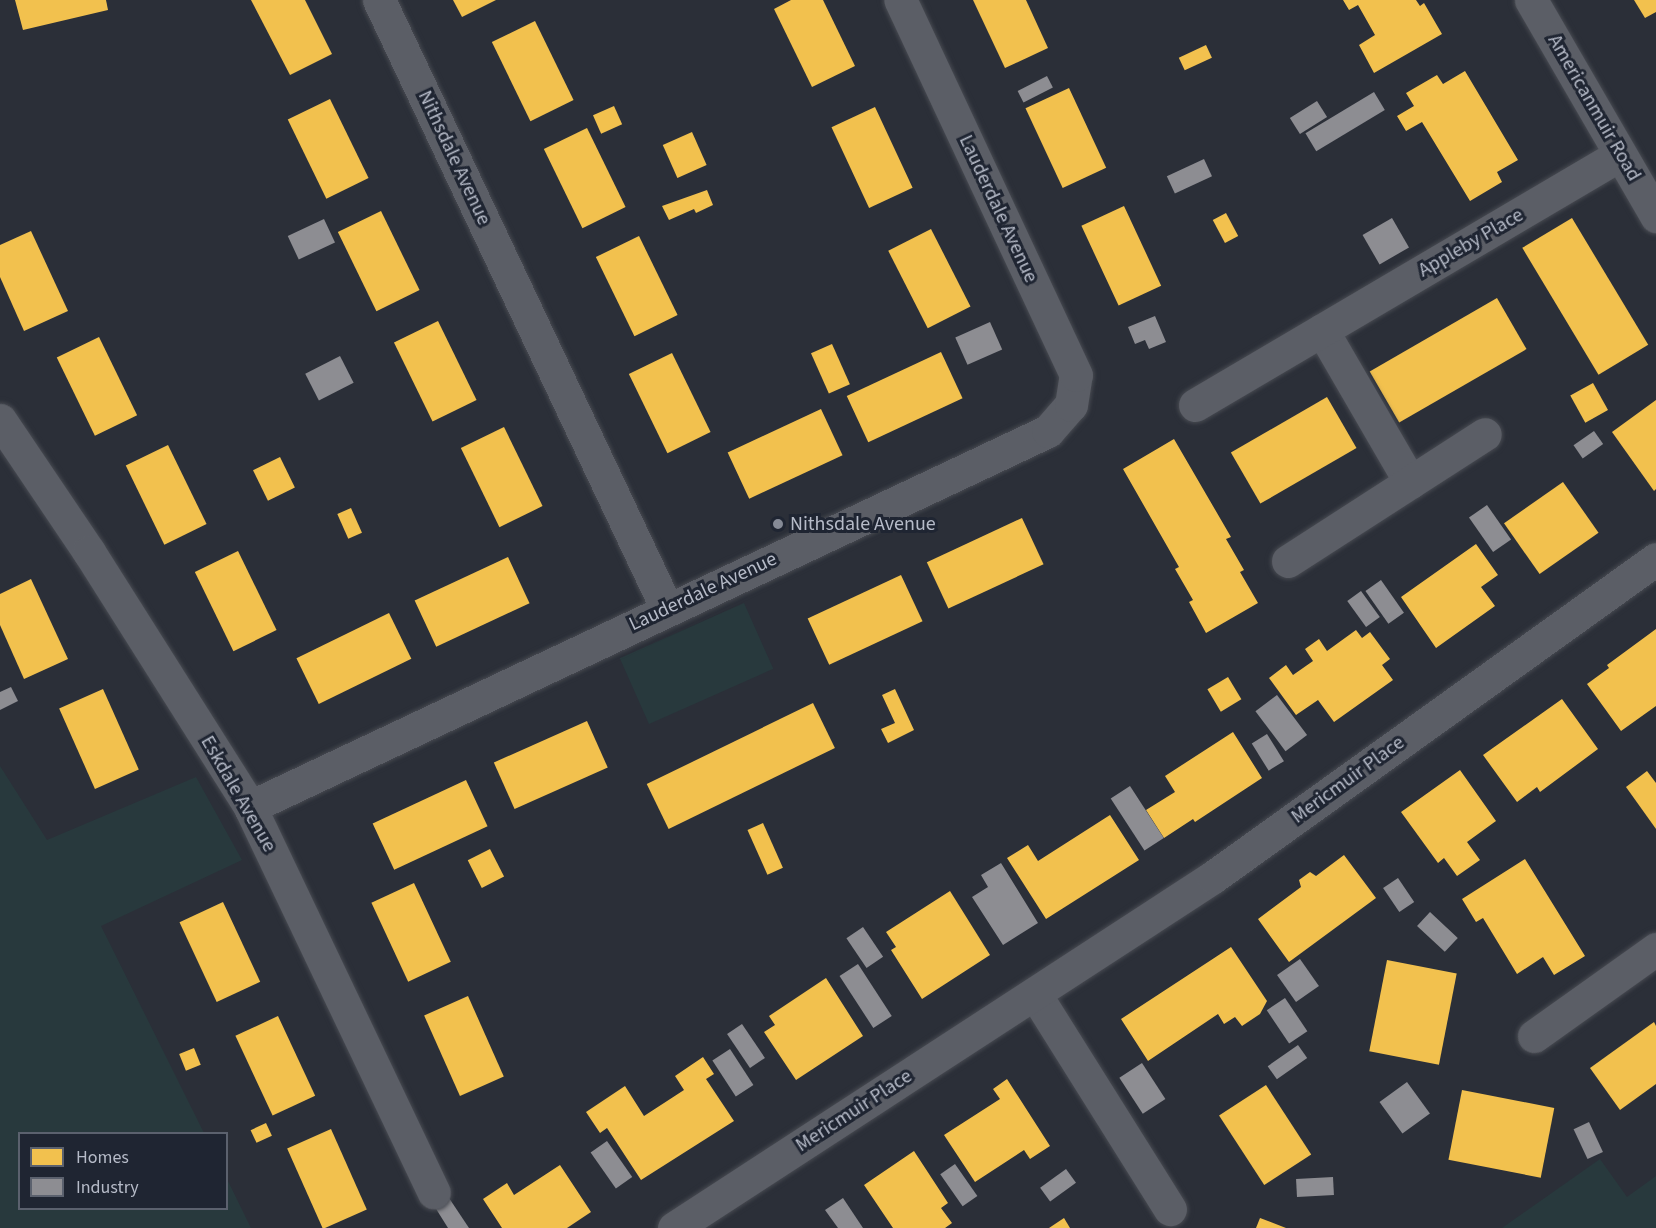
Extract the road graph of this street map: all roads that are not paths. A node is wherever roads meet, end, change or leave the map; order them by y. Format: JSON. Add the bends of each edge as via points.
{"nodes":[{"id":1,"x":379,"y":0,"type":"edge"},
{"id":2,"x":900,"y":0,"type":"edge"},
{"id":3,"x":1531,"y":0,"type":"edge"},
{"id":4,"x":1620,"y":155,"type":"junction"},
{"id":5,"x":1656,"y":216,"type":"edge"},
{"id":6,"x":1322,"y":330,"type":"junction"},
{"id":7,"x":1195,"y":405,"type":"dead end"},
{"id":8,"x":0,"y":420,"type":"edge"},
{"id":9,"x":1485,"y":434,"type":"dead end"},
{"id":10,"x":1410,"y":482,"type":"junction"},
{"id":11,"x":1656,"y":559,"type":"edge"},
{"id":12,"x":1288,"y":561,"type":"dead end"},
{"id":13,"x":666,"y":609,"type":"junction"},
{"id":14,"x":250,"y":807,"type":"junction"},
{"id":15,"x":1656,"y":949,"type":"edge"},
{"id":16,"x":1035,"y":994,"type":"junction"},
{"id":17,"x":1534,"y":1036,"type":"dead end"},
{"id":18,"x":434,"y":1192,"type":"dead end"},
{"id":19,"x":1170,"y":1209,"type":"dead end"},
{"id":20,"x":674,"y":1228,"type":"edge"}],
"edges":[{"from":1,"to":13,"type":"street","name":"Nithsdale Avenue"},
{"from":2,"to":13,"type":"street","name":"Lauderdale Avenue","via":[[1076,375],[1071,405],[1048,431]]},
{"from":3,"to":4,"type":"street","name":"Americanmuir Road"},
{"from":4,"to":5,"type":"street","name":"Americanmuir Road"},
{"from":4,"to":6,"type":"street","name":"Appleby Place"},
{"from":6,"to":7,"type":"street","name":"Appleby Place"},
{"from":6,"to":10,"type":"street"},
{"from":8,"to":14,"type":"street","name":"Eskdale Avenue"},
{"from":9,"to":10,"type":"street"},
{"from":10,"to":12,"type":"street"},
{"from":11,"to":16,"type":"street","name":"Mericmuir Place","via":[[1213,877]]},
{"from":13,"to":14,"type":"street","name":"Lauderdale Avenue"},
{"from":14,"to":18,"type":"street","name":"Eskdale Avenue"},
{"from":15,"to":17,"type":"street"},
{"from":16,"to":19,"type":"street"},
{"from":16,"to":20,"type":"street","name":"Mericmuir Place"}]}
